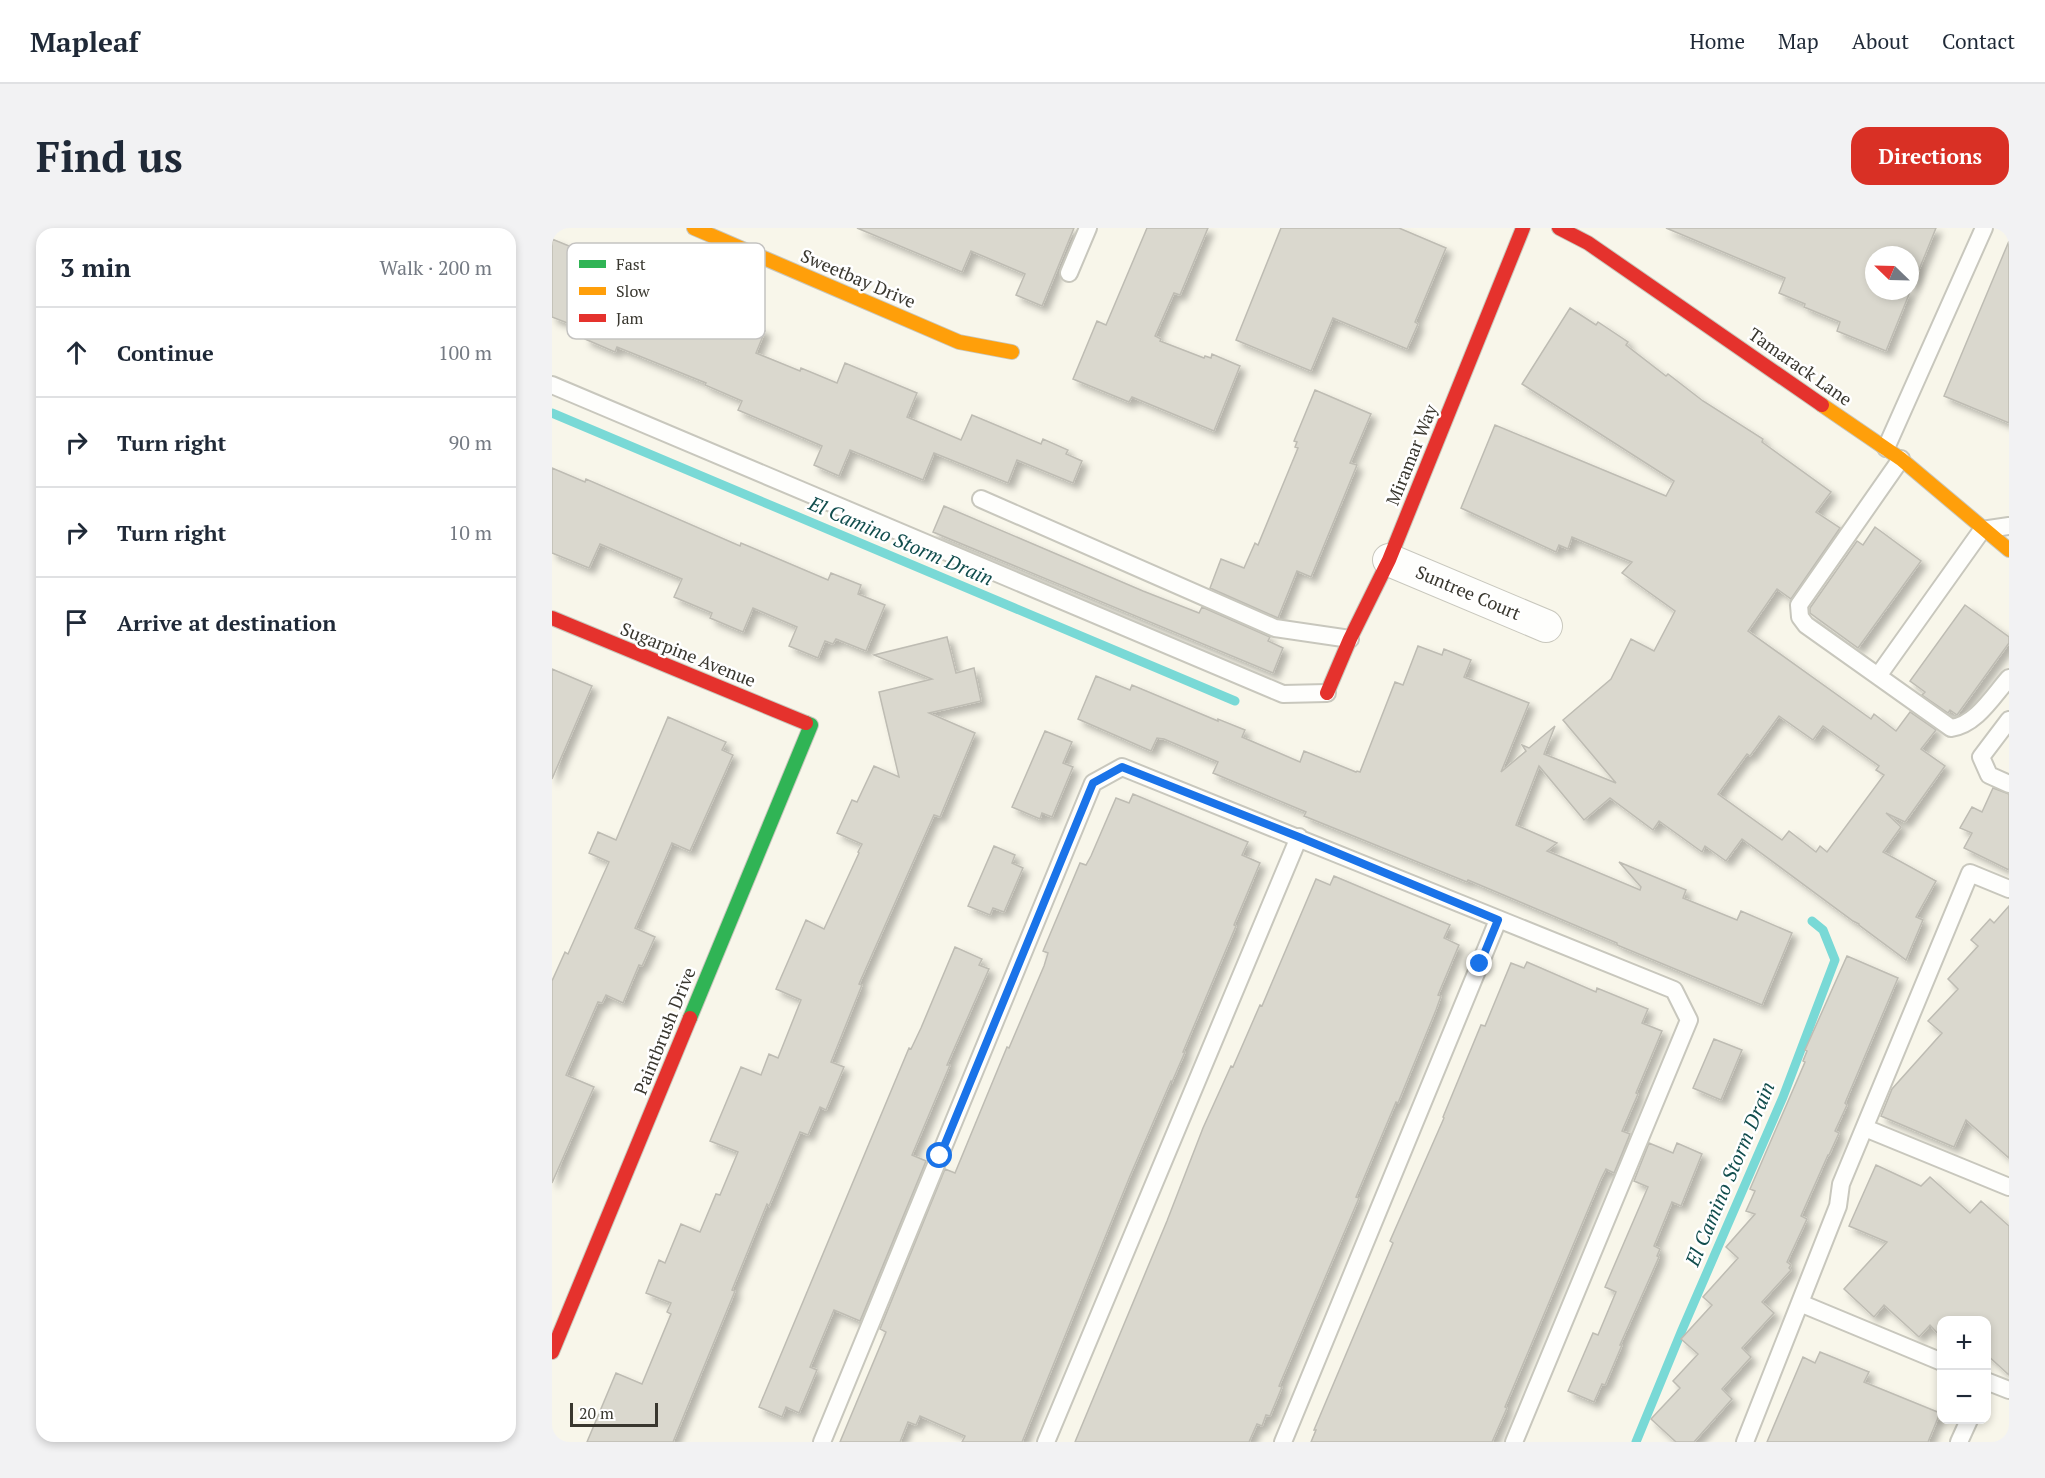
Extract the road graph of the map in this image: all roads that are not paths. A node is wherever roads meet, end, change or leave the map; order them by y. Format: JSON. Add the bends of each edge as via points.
{"nodes":[{"id":1,"x":694,"y":228,"type":"edge"},
{"id":2,"x":1088,"y":228,"type":"edge"},
{"id":3,"x":1523,"y":228,"type":"edge"},
{"id":4,"x":1560,"y":228,"type":"edge"},
{"id":5,"x":1984,"y":228,"type":"edge"},
{"id":6,"x":729,"y":243,"type":"edge"},
{"id":7,"x":765,"y":259,"type":"edge"},
{"id":8,"x":1069,"y":273,"type":"dead end"},
{"id":9,"x":1012,"y":352,"type":"dead end"},
{"id":10,"x":552,"y":385,"type":"edge"},
{"id":11,"x":1886,"y":448,"type":"junction"},
{"id":12,"x":1901,"y":459,"type":"junction"},
{"id":13,"x":981,"y":499,"type":"dead end"},
{"id":14,"x":2009,"y":526,"type":"edge"},
{"id":15,"x":1982,"y":530,"type":"junction"},
{"id":16,"x":2009,"y":550,"type":"edge"},
{"id":17,"x":1389,"y":560,"type":"junction"},
{"id":18,"x":552,"y":618,"type":"edge"},
{"id":19,"x":1546,"y":626,"type":"dead end"},
{"id":20,"x":1350,"y":639,"type":"junction"},
{"id":21,"x":1878,"y":676,"type":"junction"},
{"id":22,"x":2009,"y":678,"type":"edge"},
{"id":23,"x":1328,"y":693,"type":"joint"},
{"id":24,"x":2009,"y":720,"type":"edge"},
{"id":25,"x":811,"y":725,"type":"joint"},
{"id":26,"x":2009,"y":784,"type":"edge"},
{"id":27,"x":1299,"y":837,"type":"junction"},
{"id":28,"x":2009,"y":889,"type":"edge"},
{"id":29,"x":1498,"y":920,"type":"junction"},
{"id":30,"x":1865,"y":1128,"type":"junction"},
{"id":31,"x":2009,"y":1187,"type":"edge"},
{"id":32,"x":1800,"y":1303,"type":"junction"},
{"id":33,"x":552,"y":1352,"type":"edge"},
{"id":34,"x":1937,"y":1360,"type":"edge"},
{"id":35,"x":1991,"y":1383,"type":"edge"},
{"id":36,"x":2009,"y":1390,"type":"edge"},
{"id":37,"x":1966,"y":1424,"type":"edge"},
{"id":38,"x":822,"y":1442,"type":"edge"},
{"id":39,"x":1046,"y":1442,"type":"edge"},
{"id":40,"x":1283,"y":1442,"type":"edge"},
{"id":41,"x":1514,"y":1442,"type":"edge"},
{"id":42,"x":1745,"y":1442,"type":"edge"},
{"id":43,"x":1959,"y":1442,"type":"edge"}],
"edges":[{"from":1,"to":6,"type":"street","name":"Sweetbay Drive"},
{"from":2,"to":8,"type":"lane"},
{"from":3,"to":17,"type":"street","name":"Miramar Way"},
{"from":4,"to":11,"type":"street","name":"Tamarack Lane","via":[[1588,243]]},
{"from":5,"to":11,"type":"lane"},
{"from":7,"to":9,"type":"street","name":"Sweetbay Drive","via":[[959,342]]},
{"from":10,"to":23,"type":"lane","via":[[1283,693]]},
{"from":11,"to":12,"type":"street","name":"Tamarack Lane"},
{"from":12,"to":15,"type":"street","name":"Tamarack Lane"},
{"from":12,"to":21,"type":"lane","via":[[1799,605],[1800,617],[1806,625]]},
{"from":13,"to":20,"type":"lane","via":[[1275,628]]},
{"from":14,"to":15,"type":"lane"},
{"from":15,"to":16,"type":"street","name":"Tamarack Lane"},
{"from":15,"to":21,"type":"lane"},
{"from":17,"to":19,"type":"street","name":"Suntree Court"},
{"from":17,"to":20,"type":"street","name":"Miramar Way"},
{"from":18,"to":25,"type":"street","name":"Sugarpine Avenue"},
{"from":20,"to":23,"type":"street","name":"Miramar Way"},
{"from":21,"to":22,"type":"lane","via":[[1951,728],[1973,719]]},
{"from":24,"to":26,"type":"lane","via":[[1981,758],[1989,775]]},
{"from":25,"to":33,"type":"street","name":"Paintbrush Drive"},
{"from":27,"to":29,"type":"lane"},
{"from":27,"to":38,"type":"lane","via":[[1122,767],[1093,783]]},
{"from":27,"to":39,"type":"lane"},
{"from":28,"to":30,"type":"lane","via":[[1970,873]]},
{"from":29,"to":40,"type":"lane"},
{"from":29,"to":41,"type":"lane","via":[[1674,990],[1689,1020]]},
{"from":30,"to":31,"type":"lane"},
{"from":30,"to":32,"type":"lane"},
{"from":32,"to":34,"type":"lane"},
{"from":32,"to":42,"type":"lane"},
{"from":35,"to":36,"type":"lane"},
{"from":37,"to":43,"type":"lane"}]}
